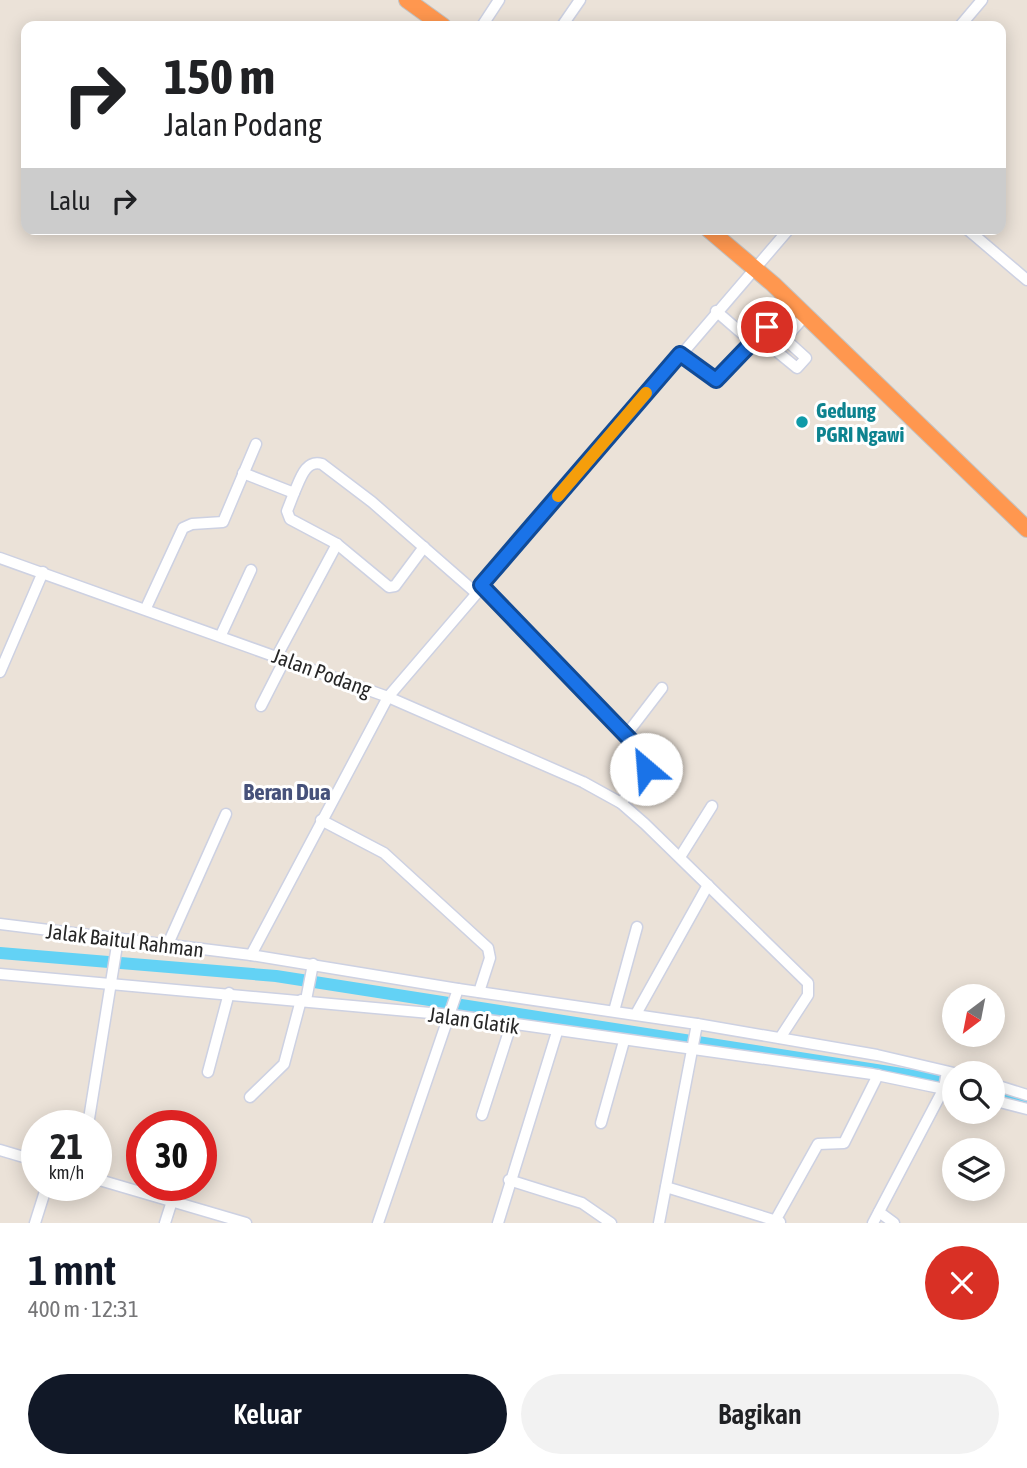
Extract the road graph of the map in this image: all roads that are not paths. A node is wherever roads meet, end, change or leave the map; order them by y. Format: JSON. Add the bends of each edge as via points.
{"nodes":[{"id":1,"x":407,"y":0,"type":"edge"},
{"id":2,"x":499,"y":0,"type":"edge"},
{"id":3,"x":580,"y":0,"type":"edge"},
{"id":4,"x":982,"y":0,"type":"edge"},
{"id":5,"x":436,"y":21,"type":"edge"},
{"id":6,"x":485,"y":21,"type":"edge"},
{"id":7,"x":565,"y":21,"type":"edge"},
{"id":8,"x":964,"y":21,"type":"edge"},
{"id":9,"x":715,"y":235,"type":"edge"},
{"id":10,"x":784,"y":235,"type":"edge"},
{"id":11,"x":974,"y":235,"type":"edge"},
{"id":12,"x":755,"y":267,"type":"junction"},
{"id":13,"x":1027,"y":280,"type":"edge"},
{"id":14,"x":791,"y":301,"type":"junction"},
{"id":15,"x":716,"y":311,"type":"junction"},
{"id":16,"x":806,"y":315,"type":"junction"},
{"id":17,"x":785,"y":339,"type":"dead end"},
{"id":18,"x":753,"y":343,"type":"junction"},
{"id":19,"x":680,"y":354,"type":"junction"},
{"id":20,"x":256,"y":444,"type":"dead end"},
{"id":21,"x":243,"y":473,"type":"junction"},
{"id":22,"x":294,"y":493,"type":"junction"},
{"id":23,"x":1027,"y":528,"type":"edge"},
{"id":24,"x":337,"y":544,"type":"junction"},
{"id":25,"x":425,"y":547,"type":"junction"},
{"id":26,"x":0,"y":558,"type":"edge"},
{"id":27,"x":251,"y":570,"type":"dead end"},
{"id":28,"x":43,"y":572,"type":"junction"},
{"id":29,"x":478,"y":589,"type":"junction"},
{"id":30,"x":146,"y":608,"type":"junction"},
{"id":31,"x":220,"y":635,"type":"junction"},
{"id":32,"x":281,"y":657,"type":"junction"},
{"id":33,"x":0,"y":672,"type":"edge"},
{"id":34,"x":662,"y":688,"type":"dead end"},
{"id":35,"x":388,"y":697,"type":"junction"},
{"id":36,"x":261,"y":706,"type":"dead end"},
{"id":37,"x":626,"y":735,"type":"junction"},
{"id":38,"x":621,"y":803,"type":"junction"},
{"id":39,"x":712,"y":806,"type":"dead end"},
{"id":40,"x":226,"y":814,"type":"dead end"},
{"id":41,"x":321,"y":820,"type":"junction"},
{"id":42,"x":680,"y":857,"type":"junction"},
{"id":43,"x":708,"y":885,"type":"junction"},
{"id":44,"x":0,"y":924,"type":"edge"},
{"id":45,"x":637,"y":927,"type":"dead end"},
{"id":46,"x":118,"y":939,"type":"junction"},
{"id":47,"x":169,"y":944,"type":"junction"},
{"id":48,"x":251,"y":955,"type":"junction"},
{"id":49,"x":313,"y":964,"type":"junction"},
{"id":50,"x":0,"y":974,"type":"edge"},
{"id":51,"x":111,"y":982,"type":"junction"},
{"id":52,"x":479,"y":992,"type":"junction"},
{"id":53,"x":229,"y":993,"type":"junction"},
{"id":54,"x":457,"y":993,"type":"junction"},
{"id":55,"x":305,"y":997,"type":"junction"},
{"id":56,"x":614,"y":1011,"type":"junction"},
{"id":57,"x":452,"y":1012,"type":"junction"},
{"id":58,"x":636,"y":1014,"type":"junction"},
{"id":59,"x":511,"y":1025,"type":"junction"},
{"id":60,"x":557,"y":1032,"type":"junction"},
{"id":61,"x":695,"y":1038,"type":"junction"},
{"id":62,"x":780,"y":1038,"type":"junction"},
{"id":63,"x":624,"y":1041,"type":"junction"},
{"id":64,"x":794,"y":1053,"type":"junction"},
{"id":65,"x":875,"y":1068,"type":"junction"},
{"id":66,"x":208,"y":1072,"type":"dead end"},
{"id":67,"x":942,"y":1080,"type":"edge"},
{"id":68,"x":942,"y":1080,"type":"edge"},
{"id":69,"x":1005,"y":1088,"type":"edge"},
{"id":70,"x":942,"y":1092,"type":"edge"},
{"id":71,"x":1027,"y":1094,"type":"edge"},
{"id":72,"x":250,"y":1097,"type":"dead end"},
{"id":73,"x":1005,"y":1103,"type":"edge"},
{"id":74,"x":1027,"y":1109,"type":"edge"},
{"id":75,"x":90,"y":1110,"type":"edge"},
{"id":76,"x":482,"y":1115,"type":"dead end"},
{"id":77,"x":601,"y":1124,"type":"dead end"},
{"id":78,"x":0,"y":1150,"type":"edge"},
{"id":79,"x":21,"y":1156,"type":"edge"},
{"id":80,"x":509,"y":1180,"type":"junction"},
{"id":81,"x":666,"y":1187,"type":"junction"},
{"id":82,"x":42,"y":1201,"type":"edge"},
{"id":83,"x":172,"y":1201,"type":"joint"},
{"id":84,"x":876,"y":1218,"type":"edge"},
{"id":85,"x":218,"y":1219,"type":"edge"},
{"id":86,"x":779,"y":1222,"type":"edge"},
{"id":87,"x":35,"y":1223,"type":"edge"},
{"id":88,"x":165,"y":1223,"type":"edge"},
{"id":89,"x":246,"y":1223,"type":"edge"},
{"id":90,"x":378,"y":1223,"type":"edge"},
{"id":91,"x":498,"y":1223,"type":"edge"},
{"id":92,"x":611,"y":1223,"type":"edge"},
{"id":93,"x":659,"y":1223,"type":"edge"},
{"id":94,"x":894,"y":1223,"type":"edge"}],
"edges":[{"from":1,"to":5,"type":"highway"},
{"from":2,"to":6,"type":"street"},
{"from":3,"to":7,"type":"street"},
{"from":4,"to":8,"type":"street"},
{"from":9,"to":12,"type":"highway"},
{"from":10,"to":12,"type":"street","name":"Jalan Podang"},
{"from":11,"to":13,"type":"street"},
{"from":12,"to":14,"type":"highway"},
{"from":12,"to":15,"type":"street","name":"Jalan Podang"},
{"from":14,"to":16,"type":"highway"},
{"from":14,"to":18,"type":"street"},
{"from":15,"to":18,"type":"street"},
{"from":15,"to":19,"type":"street","name":"Jalan Podang"},
{"from":16,"to":17,"type":"street"},
{"from":16,"to":23,"type":"highway"},
{"from":18,"to":19,"type":"street","via":[[716,380]]},
{"from":19,"to":29,"type":"street","name":"Jalan Podang"},
{"from":20,"to":21,"type":"street"},
{"from":21,"to":22,"type":"street"},
{"from":21,"to":30,"type":"street","via":[[223,522],[183,528]]},
{"from":22,"to":24,"type":"street","via":[[287,511],[290,519]]},
{"from":22,"to":25,"type":"street","via":[[308,465],[322,464]]},
{"from":24,"to":25,"type":"street","via":[[389,587],[395,586]]},
{"from":24,"to":32,"type":"street"},
{"from":25,"to":29,"type":"street"},
{"from":26,"to":28,"type":"street","name":"Jalan Podang"},
{"from":27,"to":31,"type":"street"},
{"from":28,"to":30,"type":"street","name":"Jalan Podang"},
{"from":28,"to":33,"type":"street"},
{"from":29,"to":35,"type":"street","name":"Jalan Podang"},
{"from":29,"to":37,"type":"street"},
{"from":30,"to":31,"type":"street","name":"Jalan Podang"},
{"from":31,"to":32,"type":"street","name":"Jalan Podang"},
{"from":32,"to":35,"type":"street","name":"Jalan Podang"},
{"from":32,"to":36,"type":"street"},
{"from":34,"to":37,"type":"street"},
{"from":35,"to":38,"type":"street","via":[[524,754]]},
{"from":35,"to":41,"type":"street"},
{"from":37,"to":38,"type":"street","via":[[647,757],[648,766]]},
{"from":38,"to":42,"type":"street"},
{"from":39,"to":42,"type":"street"},
{"from":40,"to":47,"type":"street"},
{"from":41,"to":48,"type":"street"},
{"from":41,"to":52,"type":"street","via":[[384,853],[488,948],[490,958]]},
{"from":42,"to":43,"type":"street"},
{"from":43,"to":58,"type":"street"},
{"from":43,"to":62,"type":"street","via":[[808,983],[808,995]]},
{"from":44,"to":46,"type":"street","name":"Jalak Baitul Rahman"},
{"from":45,"to":56,"type":"street"},
{"from":46,"to":47,"type":"street","name":"Jalak Baitul Rahman"},
{"from":46,"to":51,"type":"street"},
{"from":47,"to":48,"type":"street","name":"Jalak Baitul Rahman"},
{"from":48,"to":49,"type":"street","name":"Jalak Baitul Rahman"},
{"from":49,"to":54,"type":"street","name":"Jalak Baitul Rahman"},
{"from":49,"to":55,"type":"street"},
{"from":50,"to":51,"type":"street","name":"Jalan Glatik"},
{"from":51,"to":53,"type":"street","name":"Jalan Glatik"},
{"from":51,"to":75,"type":"street"},
{"from":52,"to":54,"type":"street","name":"Jalak Baitul Rahman"},
{"from":52,"to":56,"type":"street","name":"Jalak Baitul Rahman"},
{"from":53,"to":55,"type":"street","name":"Jalan Glatik"},
{"from":53,"to":66,"type":"street"},
{"from":54,"to":57,"type":"street"},
{"from":55,"to":57,"type":"street","name":"Jalan Glatik"},
{"from":55,"to":72,"type":"street","via":[[284,1064]]},
{"from":56,"to":58,"type":"street","name":"Jalak Baitul Rahman"},
{"from":57,"to":59,"type":"street","name":"Jalan Glatik"},
{"from":57,"to":90,"type":"street"},
{"from":58,"to":61,"type":"street","name":"Jalak Baitul Rahman"},
{"from":59,"to":60,"type":"street","name":"Jalan Glatik"},
{"from":59,"to":76,"type":"street"},
{"from":60,"to":63,"type":"street","name":"Jalan Glatik"},
{"from":60,"to":80,"type":"street"},
{"from":61,"to":62,"type":"street"},
{"from":61,"to":63,"type":"street","name":"Jalan Glatik"},
{"from":61,"to":64,"type":"street","name":"Jalan Glatik"},
{"from":61,"to":81,"type":"street"},
{"from":62,"to":64,"type":"street"},
{"from":63,"to":77,"type":"street"},
{"from":64,"to":65,"type":"street"},
{"from":64,"to":65,"type":"street","name":"Jalan Glatik"},
{"from":65,"to":67,"type":"street"},
{"from":65,"to":68,"type":"street","name":"Jalan Glatik"},
{"from":65,"to":86,"type":"street","via":[[844,1143],[818,1144]]},
{"from":69,"to":71,"type":"street"},
{"from":70,"to":84,"type":"street"},
{"from":73,"to":74,"type":"street"},
{"from":78,"to":79,"type":"street"},
{"from":80,"to":91,"type":"street"},
{"from":80,"to":92,"type":"street","via":[[582,1203]]},
{"from":81,"to":86,"type":"street"},
{"from":81,"to":93,"type":"street"},
{"from":82,"to":87,"type":"street"},
{"from":83,"to":85,"type":"street"},
{"from":83,"to":88,"type":"street"},
{"from":84,"to":94,"type":"street"},
{"from":85,"to":89,"type":"street"}]}
